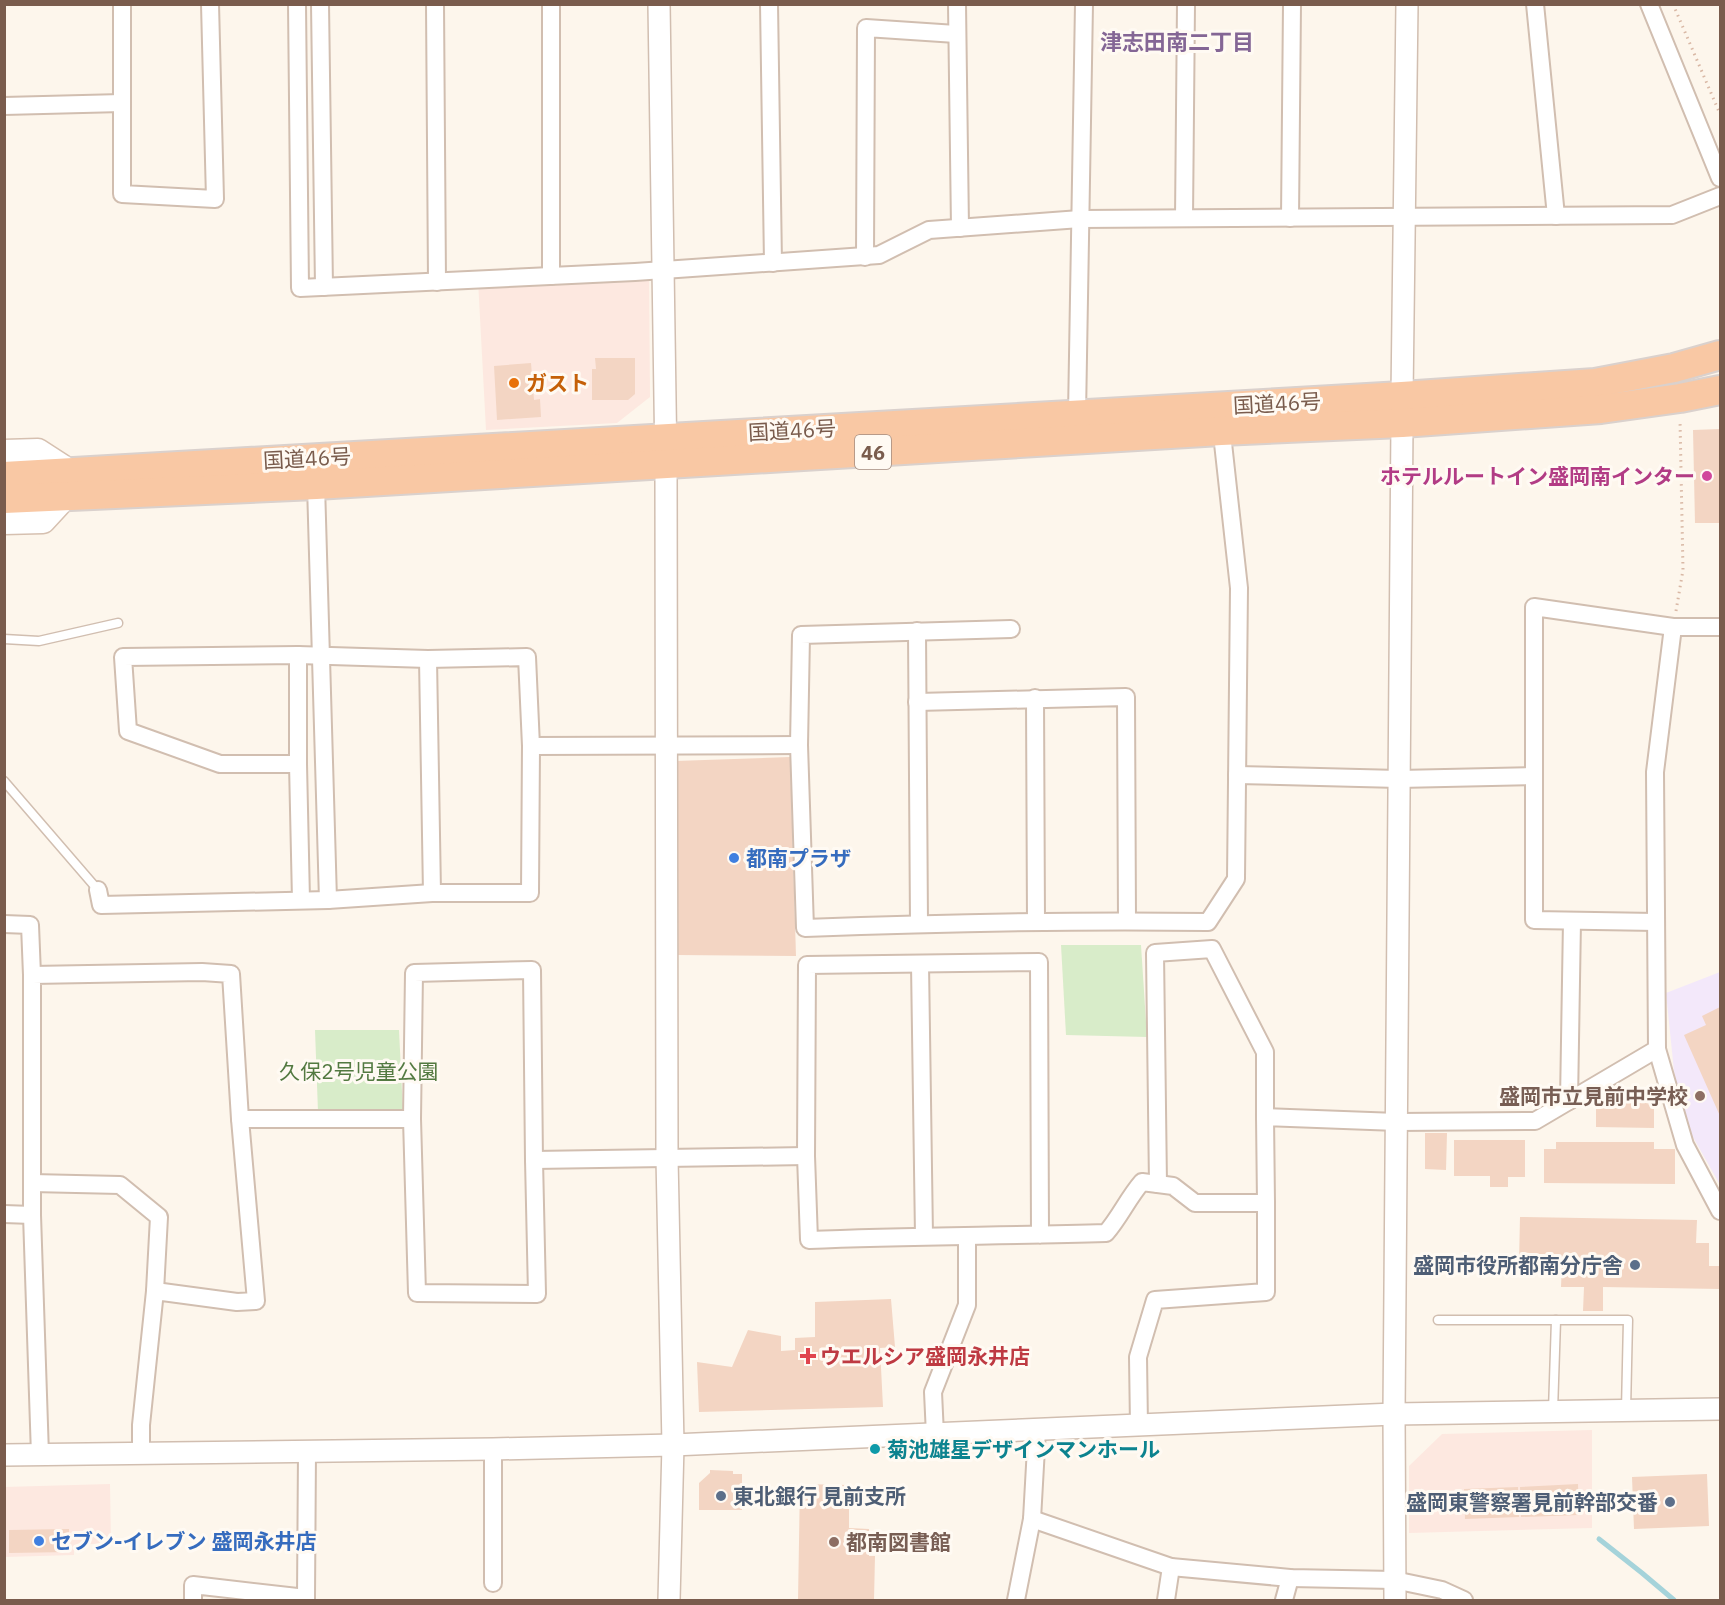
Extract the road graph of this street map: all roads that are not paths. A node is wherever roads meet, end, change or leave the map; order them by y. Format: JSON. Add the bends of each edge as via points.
{"nodes":[{"id":1,"x":122,"y":4,"type":"edge"},
{"id":2,"x":210,"y":4,"type":"edge"},
{"id":3,"x":297,"y":4,"type":"edge"},
{"id":4,"x":320,"y":4,"type":"edge"},
{"id":5,"x":435,"y":4,"type":"edge"},
{"id":6,"x":551,"y":4,"type":"edge"},
{"id":7,"x":659,"y":4,"type":"edge"},
{"id":8,"x":770,"y":4,"type":"edge"},
{"id":9,"x":957,"y":4,"type":"edge"},
{"id":10,"x":1084,"y":4,"type":"edge"},
{"id":11,"x":1186,"y":4,"type":"edge"},
{"id":12,"x":1292,"y":4,"type":"edge"},
{"id":13,"x":1407,"y":4,"type":"edge"},
{"id":14,"x":1535,"y":4,"type":"edge"},
{"id":15,"x":1649,"y":4,"type":"edge"},
{"id":16,"x":956,"y":34,"type":"junction"},
{"id":17,"x":122,"y":103,"type":"junction"},
{"id":18,"x":4,"y":106,"type":"edge"},
{"id":19,"x":1720,"y":178,"type":"edge"},
{"id":20,"x":1720,"y":196,"type":"edge"},
{"id":21,"x":1556,"y":216,"type":"junction"},
{"id":22,"x":1290,"y":218,"type":"junction"},
{"id":23,"x":1404,"y":218,"type":"junction"},
{"id":24,"x":1080,"y":219,"type":"junction"},
{"id":25,"x":1184,"y":219,"type":"junction"},
{"id":26,"x":960,"y":228,"type":"junction"},
{"id":27,"x":865,"y":256,"type":"junction"},
{"id":28,"x":772,"y":263,"type":"junction"},
{"id":29,"x":664,"y":270,"type":"junction"},
{"id":30,"x":550,"y":276,"type":"junction"},
{"id":31,"x":437,"y":282,"type":"junction"},
{"id":32,"x":324,"y":287,"type":"junction"},
{"id":33,"x":1720,"y":355,"type":"edge"},
{"id":34,"x":1720,"y":390,"type":"edge"},
{"id":35,"x":1402,"y":409,"type":"junction"},
{"id":36,"x":1077,"y":414,"type":"junction"},
{"id":37,"x":1221,"y":418,"type":"junction"},
{"id":38,"x":665,"y":451,"type":"junction"},
{"id":39,"x":4,"y":452,"type":"edge"},
{"id":40,"x":4,"y":476,"type":"edge"},
{"id":41,"x":69,"y":485,"type":"junction"},
{"id":42,"x":316,"y":485,"type":"junction"},
{"id":43,"x":4,"y":499,"type":"edge"},
{"id":44,"x":4,"y":522,"type":"edge"},
{"id":45,"x":118,"y":623,"type":"dead end"},
{"id":46,"x":1673,"y":627,"type":"junction"},
{"id":47,"x":1720,"y":627,"type":"edge"},
{"id":48,"x":1011,"y":629,"type":"dead end"},
{"id":49,"x":917,"y":631,"type":"junction"},
{"id":50,"x":4,"y":639,"type":"edge"},
{"id":51,"x":298,"y":655,"type":"junction"},
{"id":52,"x":321,"y":655,"type":"junction"},
{"id":53,"x":428,"y":659,"type":"junction"},
{"id":54,"x":1035,"y":698,"type":"junction"},
{"id":55,"x":917,"y":702,"type":"junction"},
{"id":56,"x":531,"y":746,"type":"junction"},
{"id":57,"x":800,"y":746,"type":"junction"},
{"id":58,"x":666,"y":747,"type":"junction"},
{"id":59,"x":298,"y":764,"type":"junction"},
{"id":60,"x":1237,"y":775,"type":"junction"},
{"id":61,"x":1533,"y":776,"type":"junction"},
{"id":62,"x":1399,"y":778,"type":"junction"},
{"id":63,"x":4,"y":781,"type":"edge"},
{"id":64,"x":98,"y":890,"type":"joint"},
{"id":65,"x":432,"y":893,"type":"junction"},
{"id":66,"x":301,"y":900,"type":"junction"},
{"id":67,"x":328,"y":900,"type":"junction"},
{"id":68,"x":1126,"y":921,"type":"junction"},
{"id":69,"x":1572,"y":921,"type":"junction"},
{"id":70,"x":1036,"y":922,"type":"junction"},
{"id":71,"x":1656,"y":922,"type":"junction"},
{"id":72,"x":4,"y":924,"type":"edge"},
{"id":73,"x":919,"y":924,"type":"junction"},
{"id":74,"x":920,"y":964,"type":"junction"},
{"id":75,"x":32,"y":975,"type":"junction"},
{"id":76,"x":1657,"y":1049,"type":"junction"},
{"id":77,"x":1569,"y":1101,"type":"junction"},
{"id":78,"x":1266,"y":1117,"type":"junction"},
{"id":79,"x":240,"y":1119,"type":"junction"},
{"id":80,"x":412,"y":1119,"type":"junction"},
{"id":81,"x":1397,"y":1122,"type":"junction"},
{"id":82,"x":806,"y":1156,"type":"junction"},
{"id":83,"x":667,"y":1158,"type":"junction"},
{"id":84,"x":534,"y":1160,"type":"junction"},
{"id":85,"x":32,"y":1183,"type":"junction"},
{"id":86,"x":1158,"y":1184,"type":"junction"},
{"id":87,"x":1266,"y":1203,"type":"junction"},
{"id":88,"x":1720,"y":1212,"type":"edge"},
{"id":89,"x":4,"y":1214,"type":"edge"},
{"id":90,"x":32,"y":1215,"type":"junction"},
{"id":91,"x":1040,"y":1235,"type":"junction"},
{"id":92,"x":924,"y":1236,"type":"junction"},
{"id":93,"x":967,"y":1236,"type":"junction"},
{"id":94,"x":155,"y":1291,"type":"junction"},
{"id":95,"x":1438,"y":1320,"type":"dead end"},
{"id":96,"x":1556,"y":1320,"type":"junction"},
{"id":97,"x":1720,"y":1409,"type":"edge"},
{"id":98,"x":1626,"y":1411,"type":"junction"},
{"id":99,"x":1553,"y":1412,"type":"junction"},
{"id":100,"x":1394,"y":1414,"type":"junction"},
{"id":101,"x":1139,"y":1426,"type":"junction"},
{"id":102,"x":1037,"y":1430,"type":"junction"},
{"id":103,"x":935,"y":1435,"type":"junction"},
{"id":104,"x":673,"y":1444,"type":"junction"},
{"id":105,"x":493,"y":1449,"type":"junction"},
{"id":106,"x":307,"y":1451,"type":"junction"},
{"id":107,"x":141,"y":1453,"type":"junction"},
{"id":108,"x":4,"y":1455,"type":"edge"},
{"id":109,"x":40,"y":1455,"type":"junction"},
{"id":110,"x":1032,"y":1519,"type":"junction"},
{"id":111,"x":1171,"y":1567,"type":"junction"},
{"id":112,"x":1290,"y":1578,"type":"junction"},
{"id":113,"x":493,"y":1583,"type":"dead end"},
{"id":114,"x":1394,"y":1590,"type":"edge"},
{"id":115,"x":193,"y":1600,"type":"edge"},
{"id":116,"x":669,"y":1600,"type":"edge"},
{"id":117,"x":1016,"y":1600,"type":"edge"},
{"id":118,"x":1166,"y":1600,"type":"edge"},
{"id":119,"x":1284,"y":1600,"type":"edge"},
{"id":120,"x":1464,"y":1600,"type":"edge"}],
"edges":[{"from":1,"to":17,"type":"street"},
{"from":2,"to":17,"type":"street","via":[[215,199],[122,194]]},
{"from":3,"to":32,"type":"street","via":[[300,288]]},
{"from":4,"to":32,"type":"street"},
{"from":5,"to":31,"type":"street"},
{"from":6,"to":30,"type":"street"},
{"from":7,"to":29,"type":"street"},
{"from":8,"to":28,"type":"street"},
{"from":9,"to":16,"type":"street"},
{"from":10,"to":24,"type":"street"},
{"from":11,"to":25,"type":"street"},
{"from":12,"to":22,"type":"street"},
{"from":13,"to":23,"type":"street"},
{"from":14,"to":21,"type":"street"},
{"from":15,"to":19,"type":"street"},
{"from":16,"to":26,"type":"street"},
{"from":16,"to":27,"type":"street","via":[[866,28]]},
{"from":17,"to":18,"type":"street"},
{"from":20,"to":21,"type":"street","via":[[1672,215]]},
{"from":21,"to":23,"type":"street"},
{"from":22,"to":23,"type":"street"},
{"from":22,"to":25,"type":"street"},
{"from":23,"to":35,"type":"street"},
{"from":24,"to":25,"type":"street"},
{"from":24,"to":26,"type":"street"},
{"from":24,"to":36,"type":"street"},
{"from":26,"to":27,"type":"street","via":[[929,230],[879,255]]},
{"from":27,"to":28,"type":"street"},
{"from":28,"to":29,"type":"street"},
{"from":29,"to":30,"type":"street"},
{"from":29,"to":38,"type":"street"},
{"from":30,"to":31,"type":"street"},
{"from":31,"to":32,"type":"street"},
{"from":33,"to":35,"type":"highway","name":"国道46号","number":"46","via":[[1595,383]]},
{"from":34,"to":35,"type":"highway","name":"国道46号","number":"46","via":[[1601,409]]},
{"from":35,"to":37,"type":"highway","name":"国道46号","number":"46"},
{"from":35,"to":62,"type":"street"},
{"from":36,"to":37,"type":"highway","name":"国道46号","number":"46"},
{"from":36,"to":38,"type":"highway","name":"国道46号","number":"46"},
{"from":37,"to":38,"type":"highway","name":"国道46号","number":"46"},
{"from":37,"to":60,"type":"street","via":[[1239,588]]},
{"from":38,"to":41,"type":"highway","name":"国道46号","number":"46"},
{"from":38,"to":42,"type":"highway","name":"国道46号","number":"46"},
{"from":38,"to":58,"type":"street"},
{"from":39,"to":41,"type":"main road","via":[[38,451]]},
{"from":40,"to":41,"type":"highway","name":"国道46号","number":"46"},
{"from":41,"to":42,"type":"highway","name":"国道46号","number":"46"},
{"from":41,"to":43,"type":"highway","name":"国道46号","number":"46"},
{"from":41,"to":44,"type":"main road","via":[[43,521]]},
{"from":42,"to":52,"type":"street"},
{"from":45,"to":50,"type":"lane","via":[[39,641]]},
{"from":46,"to":47,"type":"street"},
{"from":46,"to":61,"type":"street","via":[[1534,607]]},
{"from":46,"to":71,"type":"street","via":[[1655,772]]},
{"from":48,"to":49,"type":"street"},
{"from":49,"to":55,"type":"street"},
{"from":49,"to":57,"type":"street","via":[[801,635]]},
{"from":51,"to":52,"type":"street"},
{"from":51,"to":59,"type":"street"},
{"from":51,"to":59,"type":"street","via":[[123,657],[128,731],[220,764]]},
{"from":52,"to":53,"type":"street"},
{"from":52,"to":67,"type":"street"},
{"from":53,"to":56,"type":"street","via":[[527,657]]},
{"from":53,"to":65,"type":"street"},
{"from":54,"to":55,"type":"street"},
{"from":54,"to":68,"type":"street","via":[[1126,697]]},
{"from":54,"to":70,"type":"street"},
{"from":55,"to":73,"type":"street"},
{"from":56,"to":58,"type":"street"},
{"from":56,"to":65,"type":"street","via":[[530,893]]},
{"from":57,"to":58,"type":"street"},
{"from":57,"to":73,"type":"street","via":[[805,928]]},
{"from":58,"to":83,"type":"street"},
{"from":59,"to":66,"type":"street"},
{"from":60,"to":62,"type":"street"},
{"from":60,"to":68,"type":"street","via":[[1236,879],[1208,922]]},
{"from":61,"to":62,"type":"street"},
{"from":61,"to":69,"type":"street","via":[[1534,920]]},
{"from":62,"to":81,"type":"street"},
{"from":63,"to":64,"type":"lane"},
{"from":64,"to":66,"type":"street","via":[[101,906]]},
{"from":65,"to":67,"type":"street"},
{"from":66,"to":67,"type":"street"},
{"from":68,"to":70,"type":"street"},
{"from":69,"to":71,"type":"street"},
{"from":69,"to":77,"type":"street"},
{"from":70,"to":73,"type":"street"},
{"from":71,"to":76,"type":"street"},
{"from":72,"to":75,"type":"street","via":[[30,925]]},
{"from":74,"to":82,"type":"street","via":[[807,965]]},
{"from":74,"to":91,"type":"street","via":[[1039,962]]},
{"from":74,"to":92,"type":"street"},
{"from":75,"to":79,"type":"street","via":[[231,974]]},
{"from":75,"to":85,"type":"street"},
{"from":76,"to":77,"type":"street"},
{"from":76,"to":88,"type":"street","via":[[1685,1145]]},
{"from":77,"to":81,"type":"street","via":[[1535,1121]]},
{"from":78,"to":81,"type":"street"},
{"from":78,"to":86,"type":"street","via":[[1265,1052],[1212,949],[1155,953]]},
{"from":78,"to":87,"type":"street"},
{"from":79,"to":80,"type":"street"},
{"from":79,"to":94,"type":"street","via":[[256,1301]]},
{"from":80,"to":84,"type":"street","via":[[417,1293],[537,1294]]},
{"from":80,"to":84,"type":"street","via":[[414,973],[532,970]]},
{"from":81,"to":100,"type":"street"},
{"from":82,"to":83,"type":"street"},
{"from":82,"to":92,"type":"street","via":[[809,1240]]},
{"from":83,"to":84,"type":"street"},
{"from":83,"to":104,"type":"street"},
{"from":85,"to":90,"type":"street"},
{"from":85,"to":94,"type":"street","via":[[120,1185],[159,1217]]},
{"from":86,"to":87,"type":"street","via":[[1173,1186],[1194,1203]]},
{"from":86,"to":91,"type":"street","via":[[1142,1182],[1106,1233]]},
{"from":87,"to":101,"type":"street","via":[[1266,1292],[1155,1300],[1138,1358]]},
{"from":89,"to":90,"type":"street"},
{"from":90,"to":109,"type":"street"},
{"from":91,"to":93,"type":"street"},
{"from":92,"to":93,"type":"street"},
{"from":93,"to":103,"type":"street","via":[[967,1305],[933,1392]]},
{"from":94,"to":107,"type":"street"},
{"from":95,"to":96,"type":"lane"},
{"from":96,"to":98,"type":"lane","via":[[1628,1320]]},
{"from":96,"to":99,"type":"lane"},
{"from":97,"to":98,"type":"street"},
{"from":98,"to":99,"type":"street"},
{"from":99,"to":100,"type":"street"},
{"from":100,"to":101,"type":"street"},
{"from":100,"to":114,"type":"street"},
{"from":101,"to":102,"type":"street"},
{"from":102,"to":103,"type":"street"},
{"from":102,"to":110,"type":"street"},
{"from":103,"to":104,"type":"street"},
{"from":104,"to":105,"type":"street"},
{"from":104,"to":116,"type":"street"},
{"from":105,"to":106,"type":"street"},
{"from":105,"to":113,"type":"street"},
{"from":106,"to":107,"type":"street"},
{"from":106,"to":115,"type":"street","via":[[306,1598],[193,1585]]},
{"from":107,"to":109,"type":"street"},
{"from":108,"to":109,"type":"street"},
{"from":110,"to":111,"type":"street"},
{"from":110,"to":117,"type":"street"},
{"from":111,"to":112,"type":"street"},
{"from":111,"to":118,"type":"street"},
{"from":112,"to":114,"type":"street"},
{"from":112,"to":119,"type":"street"},
{"from":114,"to":120,"type":"street","via":[[1442,1590]]}]}
